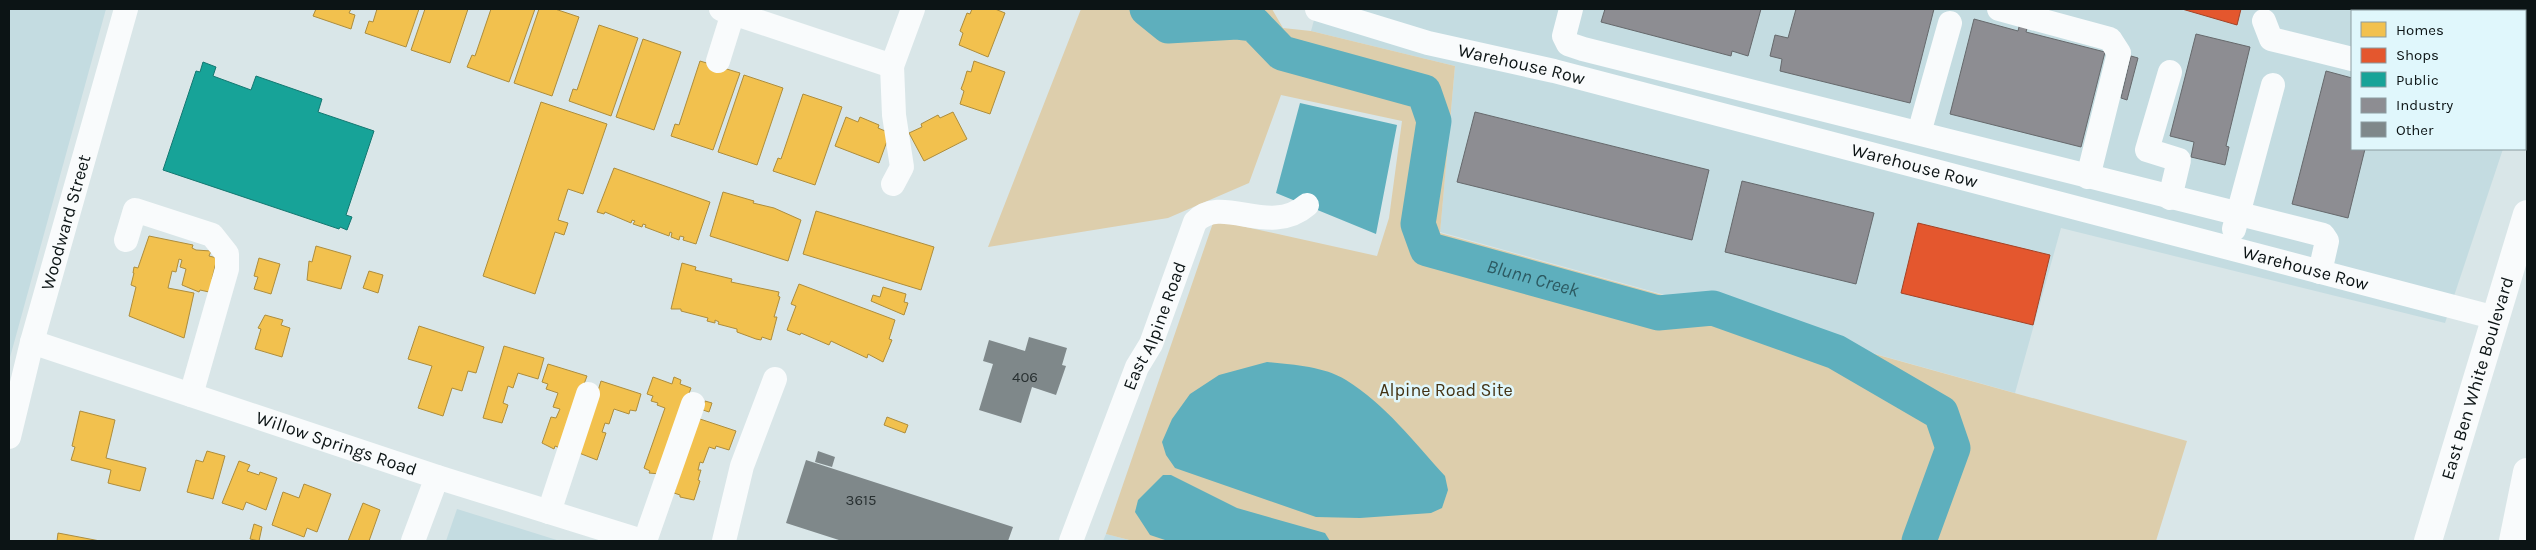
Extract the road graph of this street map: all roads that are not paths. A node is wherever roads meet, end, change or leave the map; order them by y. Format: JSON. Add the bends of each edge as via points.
{"nodes":[{"id":1,"x":126,"y":9,"type":"edge"},
{"id":2,"x":913,"y":9,"type":"edge"},
{"id":3,"x":1571,"y":9,"type":"edge"},
{"id":4,"x":1999,"y":9,"type":"edge"},
{"id":5,"x":727,"y":11,"type":"edge"},
{"id":6,"x":1324,"y":12,"type":"edge"},
{"id":7,"x":2264,"y":21,"type":"dead end"},
{"id":8,"x":1950,"y":22,"type":"dead end"},
{"id":9,"x":2351,"y":59,"type":"edge"},
{"id":10,"x":718,"y":61,"type":"dead end"},
{"id":11,"x":892,"y":66,"type":"junction"},
{"id":12,"x":2170,"y":72,"type":"dead end"},
{"id":13,"x":2273,"y":85,"type":"dead end"},
{"id":14,"x":1919,"y":133,"type":"junction"},
{"id":15,"x":2088,"y":177,"type":"junction"},
{"id":16,"x":893,"y":184,"type":"dead end"},
{"id":17,"x":2170,"y":198,"type":"junction"},
{"id":18,"x":1307,"y":205,"type":"dead end"},
{"id":19,"x":2527,"y":214,"type":"edge"},
{"id":20,"x":2238,"y":215,"type":"junction"},
{"id":21,"x":126,"y":240,"type":"dead end"},
{"id":22,"x":2229,"y":248,"type":"junction"},
{"id":23,"x":2320,"y":272,"type":"junction"},
{"id":24,"x":2496,"y":318,"type":"junction"},
{"id":25,"x":32,"y":342,"type":"junction"},
{"id":26,"x":775,"y":379,"type":"dead end"},
{"id":27,"x":588,"y":394,"type":"dead end"},
{"id":28,"x":191,"y":395,"type":"junction"},
{"id":29,"x":693,"y":404,"type":"dead end"},
{"id":30,"x":9,"y":437,"type":"edge"},
{"id":31,"x":2527,"y":472,"type":"edge"},
{"id":32,"x":437,"y":477,"type":"junction"},
{"id":33,"x":549,"y":512,"type":"junction"},
{"id":34,"x":636,"y":540,"type":"edge"},
{"id":35,"x":1074,"y":540,"type":"edge"},
{"id":36,"x":413,"y":541,"type":"edge"},
{"id":37,"x":724,"y":541,"type":"edge"},
{"id":38,"x":2428,"y":541,"type":"edge"},
{"id":39,"x":2514,"y":541,"type":"edge"}],
"edges":[{"from":1,"to":25,"type":"street","name":"Woodward Street"},
{"from":2,"to":11,"type":"street"},
{"from":3,"to":14,"type":"street","via":[[1564,36],[1568,44],[1583,50]]},
{"from":4,"to":15,"type":"street","via":[[2110,39],[2120,53]]},
{"from":5,"to":10,"type":"street"},
{"from":5,"to":11,"type":"street"},
{"from":6,"to":22,"type":"street","name":"Warehouse Row","via":[[1428,43],[1554,71]]},
{"from":7,"to":9,"type":"street","via":[[2271,39]]},
{"from":8,"to":14,"type":"street"},
{"from":11,"to":16,"type":"street","via":[[894,114],[902,167]]},
{"from":12,"to":17,"type":"street","via":[[2147,150],[2179,160]]},
{"from":13,"to":20,"type":"street"},
{"from":14,"to":15,"type":"street"},
{"from":15,"to":17,"type":"street"},
{"from":17,"to":20,"type":"street"},
{"from":18,"to":35,"type":"street","name":"East Alpine Road","via":[[1289,217],[1266,219],[1216,210],[1202,215],[1195,222],[1151,344],[1137,367]]},
{"from":19,"to":24,"type":"main road","name":"East Ben White Boulevard"},
{"from":20,"to":22,"type":"street"},
{"from":20,"to":23,"type":"street","via":[[2323,235],[2327,241]]},
{"from":21,"to":28,"type":"street","via":[[135,210],[212,235],[227,254],[227,269]]},
{"from":22,"to":23,"type":"street","name":"Warehouse Row"},
{"from":23,"to":24,"type":"street","name":"Warehouse Row"},
{"from":24,"to":38,"type":"main road","name":"East Ben White Boulevard"},
{"from":25,"to":28,"type":"street","name":"Willow Springs Road"},
{"from":25,"to":30,"type":"street","name":"Woodward Street"},
{"from":26,"to":37,"type":"street","via":[[742,466]]},
{"from":27,"to":33,"type":"street"},
{"from":28,"to":32,"type":"street","name":"Willow Springs Road"},
{"from":29,"to":34,"type":"street"},
{"from":31,"to":39,"type":"main road"},
{"from":32,"to":33,"type":"street","name":"Willow Springs Road"},
{"from":32,"to":36,"type":"street"},
{"from":33,"to":34,"type":"street","name":"Willow Springs Road"}]}
